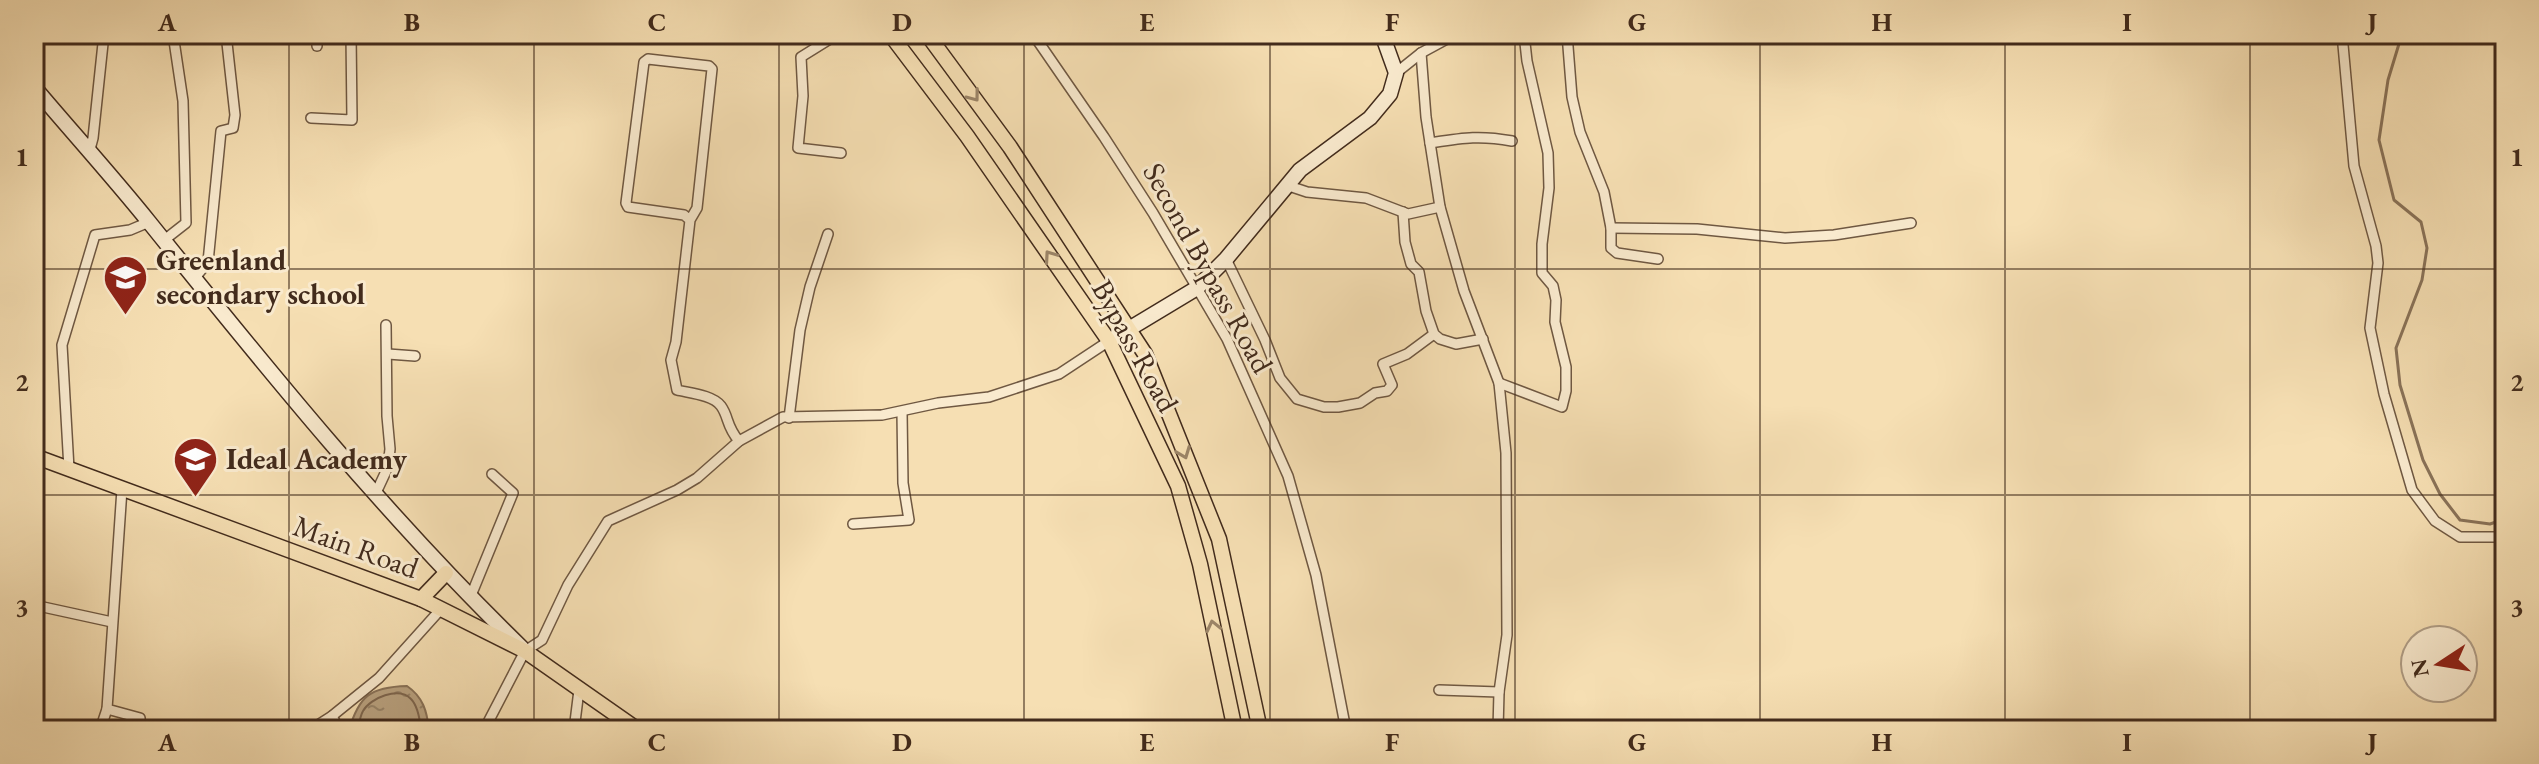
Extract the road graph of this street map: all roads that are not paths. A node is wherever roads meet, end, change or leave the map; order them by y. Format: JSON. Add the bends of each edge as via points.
{"nodes":[{"id":1,"x":104,"y":34,"type":"edge"},
{"id":2,"x":173,"y":34,"type":"edge"},
{"id":3,"x":226,"y":34,"type":"edge"},
{"id":4,"x":317,"y":34,"type":"edge"},
{"id":5,"x":351,"y":34,"type":"edge"},
{"id":6,"x":838,"y":34,"type":"edge"},
{"id":7,"x":890,"y":34,"type":"edge"},
{"id":8,"x":927,"y":34,"type":"edge"},
{"id":9,"x":1033,"y":34,"type":"edge"},
{"id":10,"x":1382,"y":34,"type":"edge"},
{"id":11,"x":1456,"y":34,"type":"edge"},
{"id":12,"x":1524,"y":34,"type":"edge"},
{"id":13,"x":1567,"y":34,"type":"edge"},
{"id":14,"x":2342,"y":34,"type":"edge"},
{"id":15,"x":317,"y":46,"type":"dead end"},
{"id":16,"x":1421,"y":53,"type":"junction"},
{"id":17,"x":1396,"y":73,"type":"junction"},
{"id":18,"x":34,"y":87,"type":"edge"},
{"id":19,"x":311,"y":118,"type":"dead end"},
{"id":20,"x":1512,"y":141,"type":"dead end"},
{"id":21,"x":1430,"y":143,"type":"junction"},
{"id":22,"x":89,"y":153,"type":"junction"},
{"id":23,"x":841,"y":153,"type":"dead end"},
{"id":24,"x":1286,"y":185,"type":"junction"},
{"id":25,"x":1440,"y":207,"type":"junction"},
{"id":26,"x":1403,"y":212,"type":"junction"},
{"id":27,"x":690,"y":220,"type":"junction"},
{"id":28,"x":149,"y":222,"type":"junction"},
{"id":29,"x":1911,"y":223,"type":"dead end"},
{"id":30,"x":1611,"y":228,"type":"junction"},
{"id":31,"x":828,"y":234,"type":"dead end"},
{"id":32,"x":163,"y":241,"type":"junction"},
{"id":33,"x":1226,"y":259,"type":"junction"},
{"id":34,"x":1658,"y":259,"type":"dead end"},
{"id":35,"x":194,"y":279,"type":"junction"},
{"id":36,"x":1197,"y":288,"type":"junction"},
{"id":37,"x":386,"y":325,"type":"dead end"},
{"id":38,"x":1130,"y":331,"type":"junction"},
{"id":39,"x":1434,"y":334,"type":"junction"},
{"id":40,"x":1483,"y":339,"type":"junction"},
{"id":41,"x":1109,"y":341,"type":"junction"},
{"id":42,"x":388,"y":354,"type":"junction"},
{"id":43,"x":415,"y":356,"type":"dead end"},
{"id":44,"x":1499,"y":383,"type":"junction"},
{"id":45,"x":902,"y":412,"type":"junction"},
{"id":46,"x":789,"y":418,"type":"junction"},
{"id":47,"x":739,"y":441,"type":"junction"},
{"id":48,"x":34,"y":456,"type":"edge"},
{"id":49,"x":69,"y":469,"type":"junction"},
{"id":50,"x":492,"y":474,"type":"dead end"},
{"id":51,"x":122,"y":489,"type":"junction"},
{"id":52,"x":375,"y":495,"type":"junction"},
{"id":53,"x":853,"y":524,"type":"dead end"},
{"id":54,"x":2505,"y":537,"type":"edge"},
{"id":55,"x":446,"y":573,"type":"junction"},
{"id":56,"x":470,"y":598,"type":"junction"},
{"id":57,"x":421,"y":599,"type":"junction"},
{"id":58,"x":34,"y":605,"type":"edge"},
{"id":59,"x":441,"y":609,"type":"junction"},
{"id":60,"x":112,"y":622,"type":"junction"},
{"id":61,"x":525,"y":651,"type":"junction"},
{"id":62,"x":1249,"y":672,"type":"junction"},
{"id":63,"x":1225,"y":677,"type":"junction"},
{"id":64,"x":579,"y":690,"type":"junction"},
{"id":65,"x":1439,"y":690,"type":"dead end"},
{"id":66,"x":1499,"y":692,"type":"junction"},
{"id":67,"x":107,"y":709,"type":"junction"},
{"id":68,"x":332,"y":716,"type":"junction"},
{"id":69,"x":100,"y":730,"type":"edge"},
{"id":70,"x":141,"y":730,"type":"edge"},
{"id":71,"x":310,"y":730,"type":"edge"},
{"id":72,"x":339,"y":730,"type":"edge"},
{"id":73,"x":484,"y":730,"type":"edge"},
{"id":74,"x":574,"y":730,"type":"edge"},
{"id":75,"x":638,"y":730,"type":"edge"},
{"id":76,"x":1235,"y":730,"type":"edge"},
{"id":77,"x":1260,"y":730,"type":"edge"},
{"id":78,"x":1346,"y":730,"type":"edge"},
{"id":79,"x":1498,"y":730,"type":"edge"}],
"edges":[{"from":1,"to":22,"type":"street"},
{"from":2,"to":32,"type":"street","via":[[183,101],[186,223]]},
{"from":3,"to":35,"type":"street","via":[[235,115],[233,128],[221,131],[208,262]]},
{"from":4,"to":15,"type":"street"},
{"from":5,"to":19,"type":"street","via":[[352,120]]},
{"from":6,"to":23,"type":"street","via":[[801,57],[798,148]]},
{"from":41,"to":7,"type":"main road","name":"Bypass Road","one_way":true},
{"from":8,"to":38,"type":"main road","name":"Bypass Road","one_way":true,"via":[[989,117]]},
{"from":9,"to":36,"type":"street","name":"Second Bypass Road"},
{"from":10,"to":17,"type":"main road"},
{"from":11,"to":16,"type":"street"},
{"from":12,"to":44,"type":"street","via":[[1548,153],[1542,273],[1553,286],[1566,391],[1562,407]]},
{"from":13,"to":30,"type":"street","via":[[1572,97]]},
{"from":14,"to":54,"type":"street","via":[[2354,166],[2378,263],[2370,328],[2412,490],[2435,521],[2460,537]]},
{"from":16,"to":17,"type":"street"},
{"from":16,"to":21,"type":"street"},
{"from":17,"to":24,"type":"main road","via":[[1390,94],[1370,118]]},
{"from":18,"to":22,"type":"main road"},
{"from":20,"to":21,"type":"street","via":[[1470,136]]},
{"from":21,"to":25,"type":"street"},
{"from":22,"to":28,"type":"main road"},
{"from":24,"to":26,"type":"street","via":[[1366,198]]},
{"from":24,"to":33,"type":"main road"},
{"from":25,"to":26,"type":"street"},
{"from":25,"to":40,"type":"street"},
{"from":26,"to":39,"type":"street","via":[[1405,242],[1419,272]]},
{"from":27,"to":27,"type":"street","via":[[697,208],[712,69],[648,59],[626,203]]},
{"from":27,"to":47,"type":"street","via":[[671,360],[677,390],[713,399]]},
{"from":28,"to":32,"type":"main road"},
{"from":28,"to":49,"type":"street","via":[[95,235],[90,249],[62,345]]},
{"from":29,"to":30,"type":"street","via":[[1785,238]]},
{"from":30,"to":34,"type":"street","via":[[1611,248],[1617,253]]},
{"from":31,"to":46,"type":"street","via":[[800,330]]},
{"from":32,"to":35,"type":"main road"},
{"from":33,"to":36,"type":"main road"},
{"from":33,"to":39,"type":"street","via":[[1280,378],[1297,399],[1338,407],[1387,391],[1392,385],[1383,364]]},
{"from":35,"to":52,"type":"main road"},
{"from":36,"to":38,"type":"main road"},
{"from":36,"to":78,"type":"street","name":"Second Bypass Road","via":[[1227,339],[1288,476],[1316,575]]},
{"from":37,"to":42,"type":"street"},
{"from":38,"to":41,"type":"main road"},
{"from":38,"to":62,"type":"main road","name":"Bypass Road","one_way":true,"via":[[1145,354],[1219,539]]},
{"from":39,"to":40,"type":"street","via":[[1456,344]]},
{"from":40,"to":44,"type":"street"},
{"from":41,"to":45,"type":"street","via":[[1059,374],[989,397]]},
{"from":63,"to":41,"type":"main road","name":"Bypass Road","one_way":true,"via":[[1178,486]]},
{"from":42,"to":43,"type":"street"},
{"from":42,"to":52,"type":"street","via":[[390,449]]},
{"from":44,"to":66,"type":"street","via":[[1506,453],[1507,635]]},
{"from":45,"to":46,"type":"street"},
{"from":45,"to":53,"type":"street","via":[[909,520]]},
{"from":46,"to":47,"type":"street"},
{"from":47,"to":61,"type":"street","via":[[697,478],[608,521],[542,640]]},
{"from":48,"to":49,"type":"main road","name":"Main Road"},
{"from":49,"to":51,"type":"main road","name":"Main Road"},
{"from":50,"to":56,"type":"street","via":[[513,493]]},
{"from":51,"to":57,"type":"main road","name":"Main Road"},
{"from":51,"to":60,"type":"street"},
{"from":52,"to":55,"type":"main road"},
{"from":55,"to":56,"type":"main road"},
{"from":55,"to":57,"type":"main road"},
{"from":56,"to":61,"type":"main road"},
{"from":57,"to":59,"type":"main road","name":"Main Road"},
{"from":58,"to":60,"type":"street"},
{"from":59,"to":61,"type":"main road","name":"Main Road"},
{"from":59,"to":68,"type":"street","via":[[379,678]]},
{"from":60,"to":67,"type":"street"},
{"from":61,"to":64,"type":"main road","name":"Main Road"},
{"from":61,"to":73,"type":"street"},
{"from":62,"to":63,"type":"main road"},
{"from":62,"to":77,"type":"main road","name":"Bypass Road"},
{"from":63,"to":76,"type":"main road","name":"Bypass Road"},
{"from":64,"to":74,"type":"street"},
{"from":64,"to":75,"type":"main road","name":"Main Road"},
{"from":65,"to":66,"type":"street"},
{"from":66,"to":79,"type":"street"},
{"from":67,"to":69,"type":"street"},
{"from":67,"to":70,"type":"street","via":[[140,718]]},
{"from":68,"to":71,"type":"street"},
{"from":68,"to":72,"type":"street"}]}
